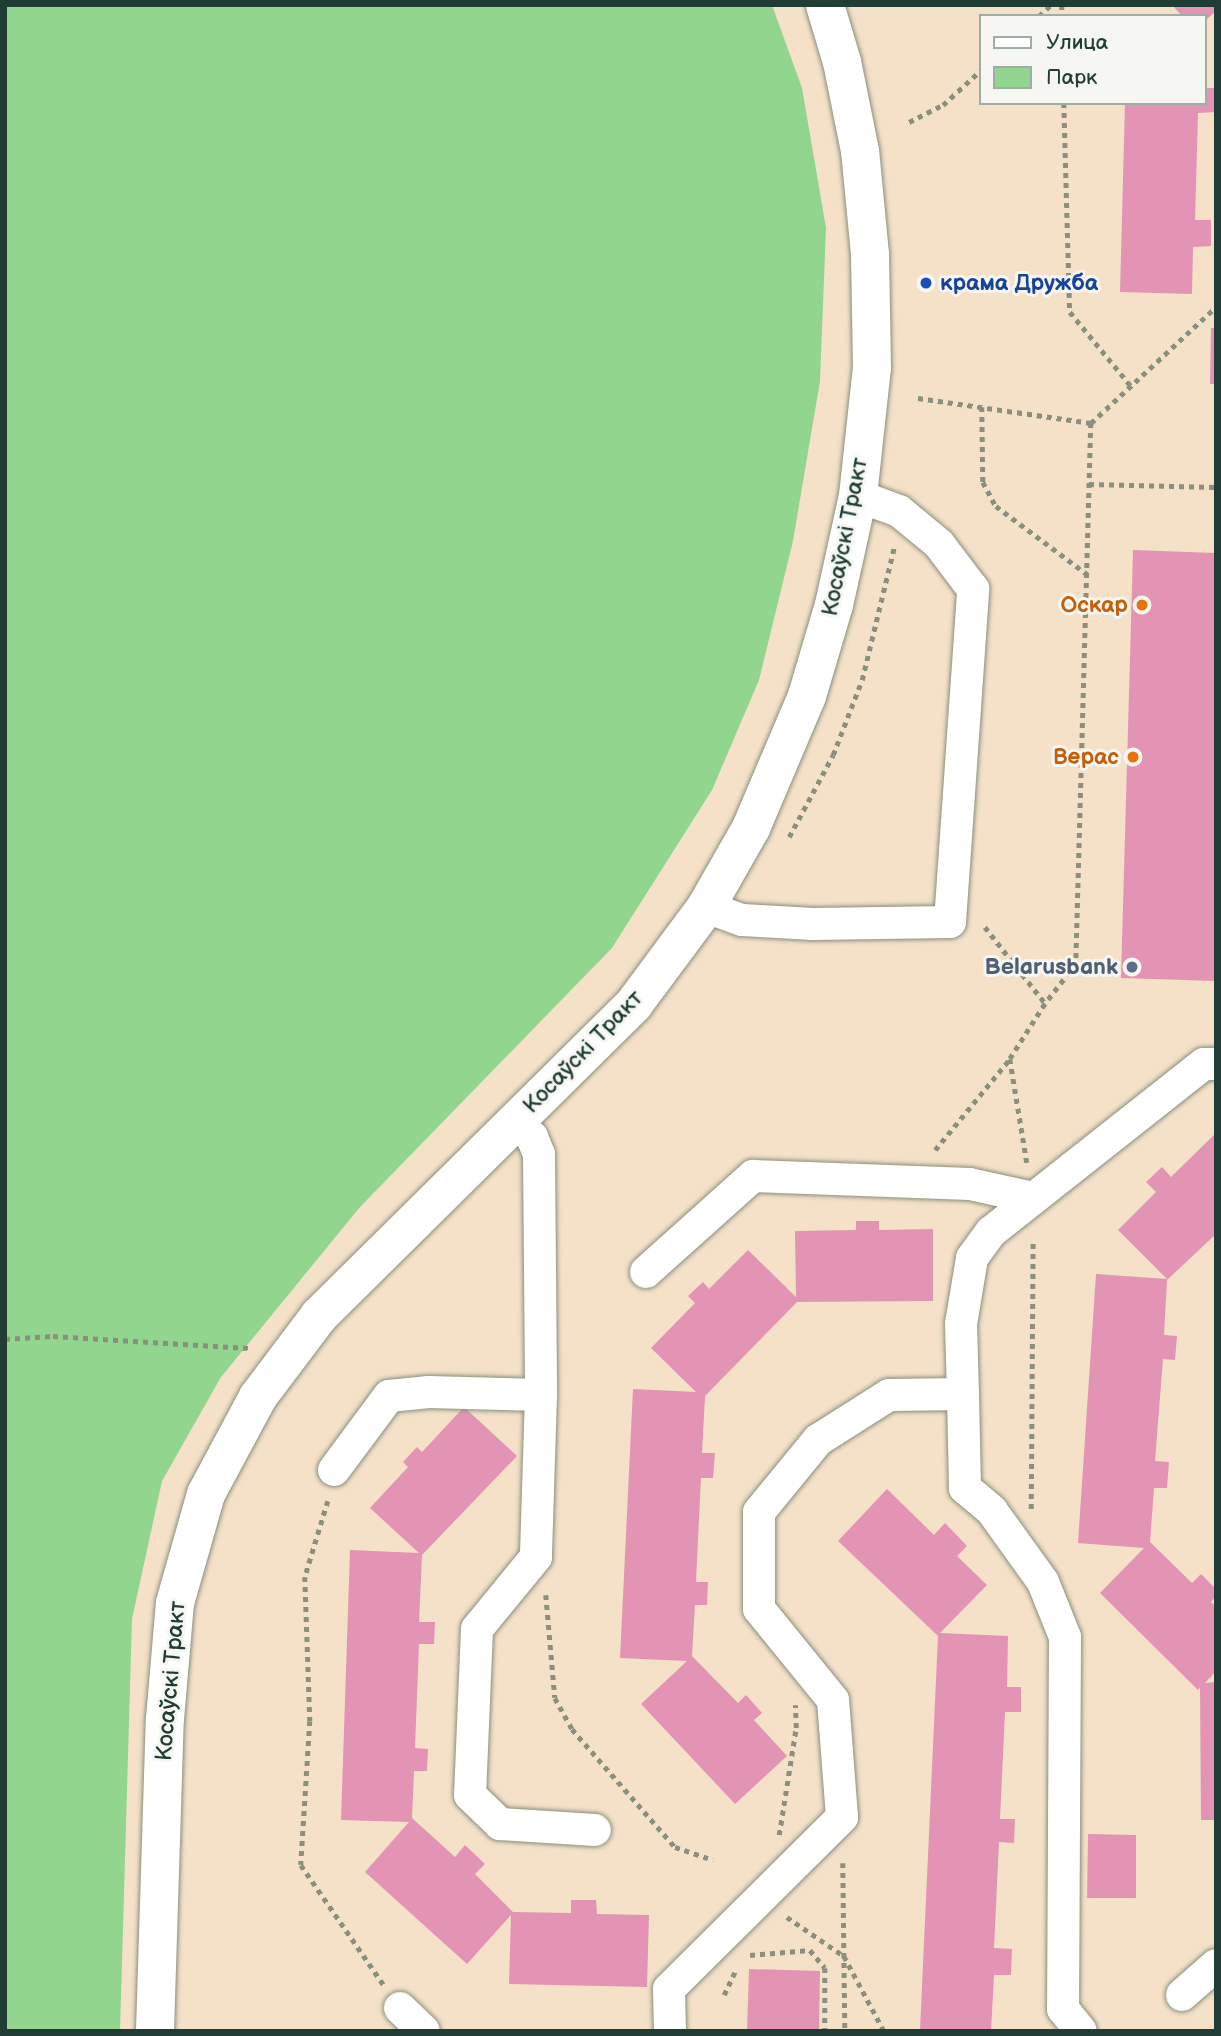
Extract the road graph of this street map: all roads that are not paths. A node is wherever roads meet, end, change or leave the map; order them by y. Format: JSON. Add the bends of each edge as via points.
{"nodes":[{"id":1,"x":825,"y":5,"type":"edge"},
{"id":2,"x":858,"y":496,"type":"junction"},
{"id":3,"x":706,"y":907,"type":"junction"},
{"id":4,"x":1216,"y":1064,"type":"edge"},
{"id":5,"x":514,"y":1123,"type":"junction"},
{"id":6,"x":1033,"y":1198,"type":"junction"},
{"id":7,"x":646,"y":1272,"type":"dead end"},
{"id":8,"x":963,"y":1394,"type":"junction"},
{"id":9,"x":541,"y":1395,"type":"junction"},
{"id":10,"x":334,"y":1470,"type":"road end"},
{"id":11,"x":595,"y":1830,"type":"dead end"},
{"id":12,"x":1216,"y":1965,"type":"edge"},
{"id":13,"x":1182,"y":1995,"type":"dead end"},
{"id":14,"x":400,"y":2008,"type":"road end"},
{"id":15,"x":155,"y":2031,"type":"edge"},
{"id":16,"x":424,"y":2031,"type":"edge"},
{"id":17,"x":670,"y":2031,"type":"edge"},
{"id":18,"x":1081,"y":2031,"type":"edge"}],
"edges":[{"from":1,"to":2,"type":"main road","name":"Косаўскі Тракт","via":[[860,151],[870,254],[872,368]]},
{"from":2,"to":3,"type":"main road","name":"Косаўскі Тракт","via":[[834,605],[807,696],[751,828]]},
{"from":2,"to":3,"type":"lane","via":[[899,511],[939,544],[973,589],[950,922],[742,920]]},
{"from":3,"to":5,"type":"main road","name":"Косаўскі Тракт","via":[[634,1004]]},
{"from":4,"to":6,"type":"lane","via":[[1203,1064]]},
{"from":5,"to":9,"type":"lane","via":[[532,1137],[539,1154]]},
{"from":5,"to":15,"type":"main road","name":"Косаўскі Тракт","via":[[318,1316],[258,1397],[206,1494],[175,1603],[165,1719]]},
{"from":6,"to":7,"type":"lane","via":[[970,1184],[753,1176]]},
{"from":6,"to":8,"type":"lane","via":[[991,1232],[972,1258],[961,1325]]},
{"from":8,"to":17,"type":"lane","via":[[889,1395],[818,1440],[759,1512],[759,1609],[833,1700],[842,1817],[669,1989]]},
{"from":8,"to":18,"type":"lane","via":[[965,1488],[992,1511],[1043,1582],[1065,1637],[1063,2009]]},
{"from":9,"to":10,"type":"lane","via":[[429,1392],[389,1396]]},
{"from":9,"to":11,"type":"lane","via":[[536,1558],[477,1629],[470,1795],[500,1824]]},
{"from":12,"to":13,"type":"lane"},
{"from":14,"to":16,"type":"lane"}]}
